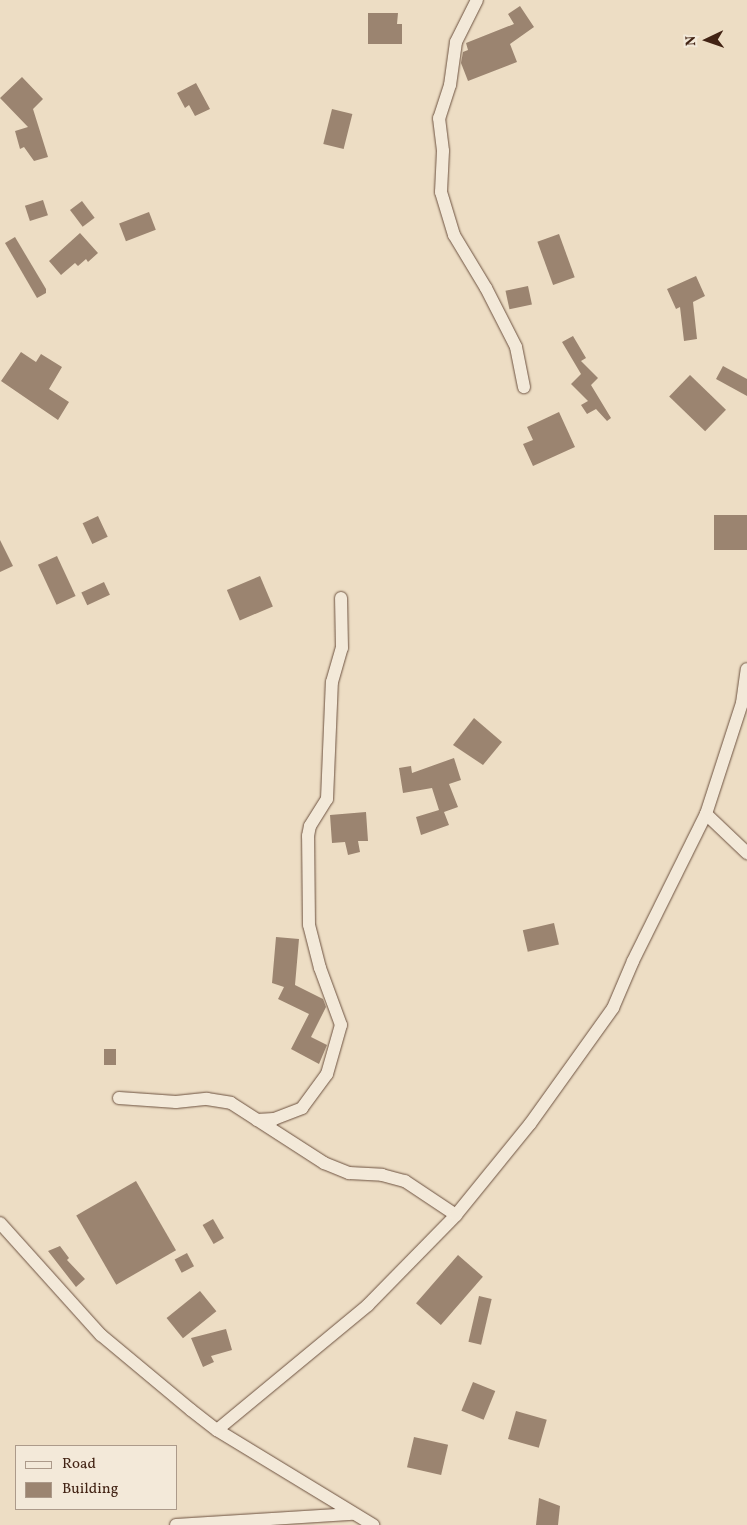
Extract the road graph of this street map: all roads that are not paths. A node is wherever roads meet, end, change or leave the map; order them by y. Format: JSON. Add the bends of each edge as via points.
{"nodes":[{"id":1,"x":477,"y":0,"type":"edge"},
{"id":2,"x":524,"y":387,"type":"dead end"},
{"id":3,"x":341,"y":598,"type":"dead end"},
{"id":4,"x":747,"y":669,"type":"edge"},
{"id":5,"x":706,"y":814,"type":"junction"},
{"id":6,"x":747,"y":853,"type":"edge"},
{"id":7,"x":119,"y":1098,"type":"dead end"},
{"id":8,"x":257,"y":1120,"type":"junction"},
{"id":9,"x":456,"y":1215,"type":"junction"},
{"id":10,"x":0,"y":1223,"type":"edge"},
{"id":11,"x":218,"y":1430,"type":"junction"},
{"id":12,"x":354,"y":1514,"type":"junction"},
{"id":13,"x":176,"y":1525,"type":"edge"},
{"id":14,"x":373,"y":1525,"type":"edge"}],
"edges":[{"from":1,"to":2,"type":"street","via":[[456,42],[450,85],[439,118],[443,141],[441,192],[454,235],[516,347]]},
{"from":3,"to":8,"type":"street","via":[[342,648],[332,682],[328,799],[310,826],[308,836],[310,925],[320,968],[341,1024],[327,1074],[302,1108],[274,1119]]},
{"from":4,"to":5,"type":"street","via":[[742,703]]},
{"from":5,"to":6,"type":"street"},
{"from":5,"to":9,"type":"street","via":[[613,1008],[530,1124]]},
{"from":7,"to":8,"type":"street","via":[[176,1102],[207,1099],[231,1103]]},
{"from":8,"to":9,"type":"street","via":[[324,1163],[349,1173],[382,1175],[405,1181]]},
{"from":9,"to":11,"type":"street","via":[[368,1304]]},
{"from":10,"to":11,"type":"street","via":[[100,1335]]},
{"from":11,"to":12,"type":"street"},
{"from":12,"to":13,"type":"street"},
{"from":12,"to":14,"type":"street"}]}
